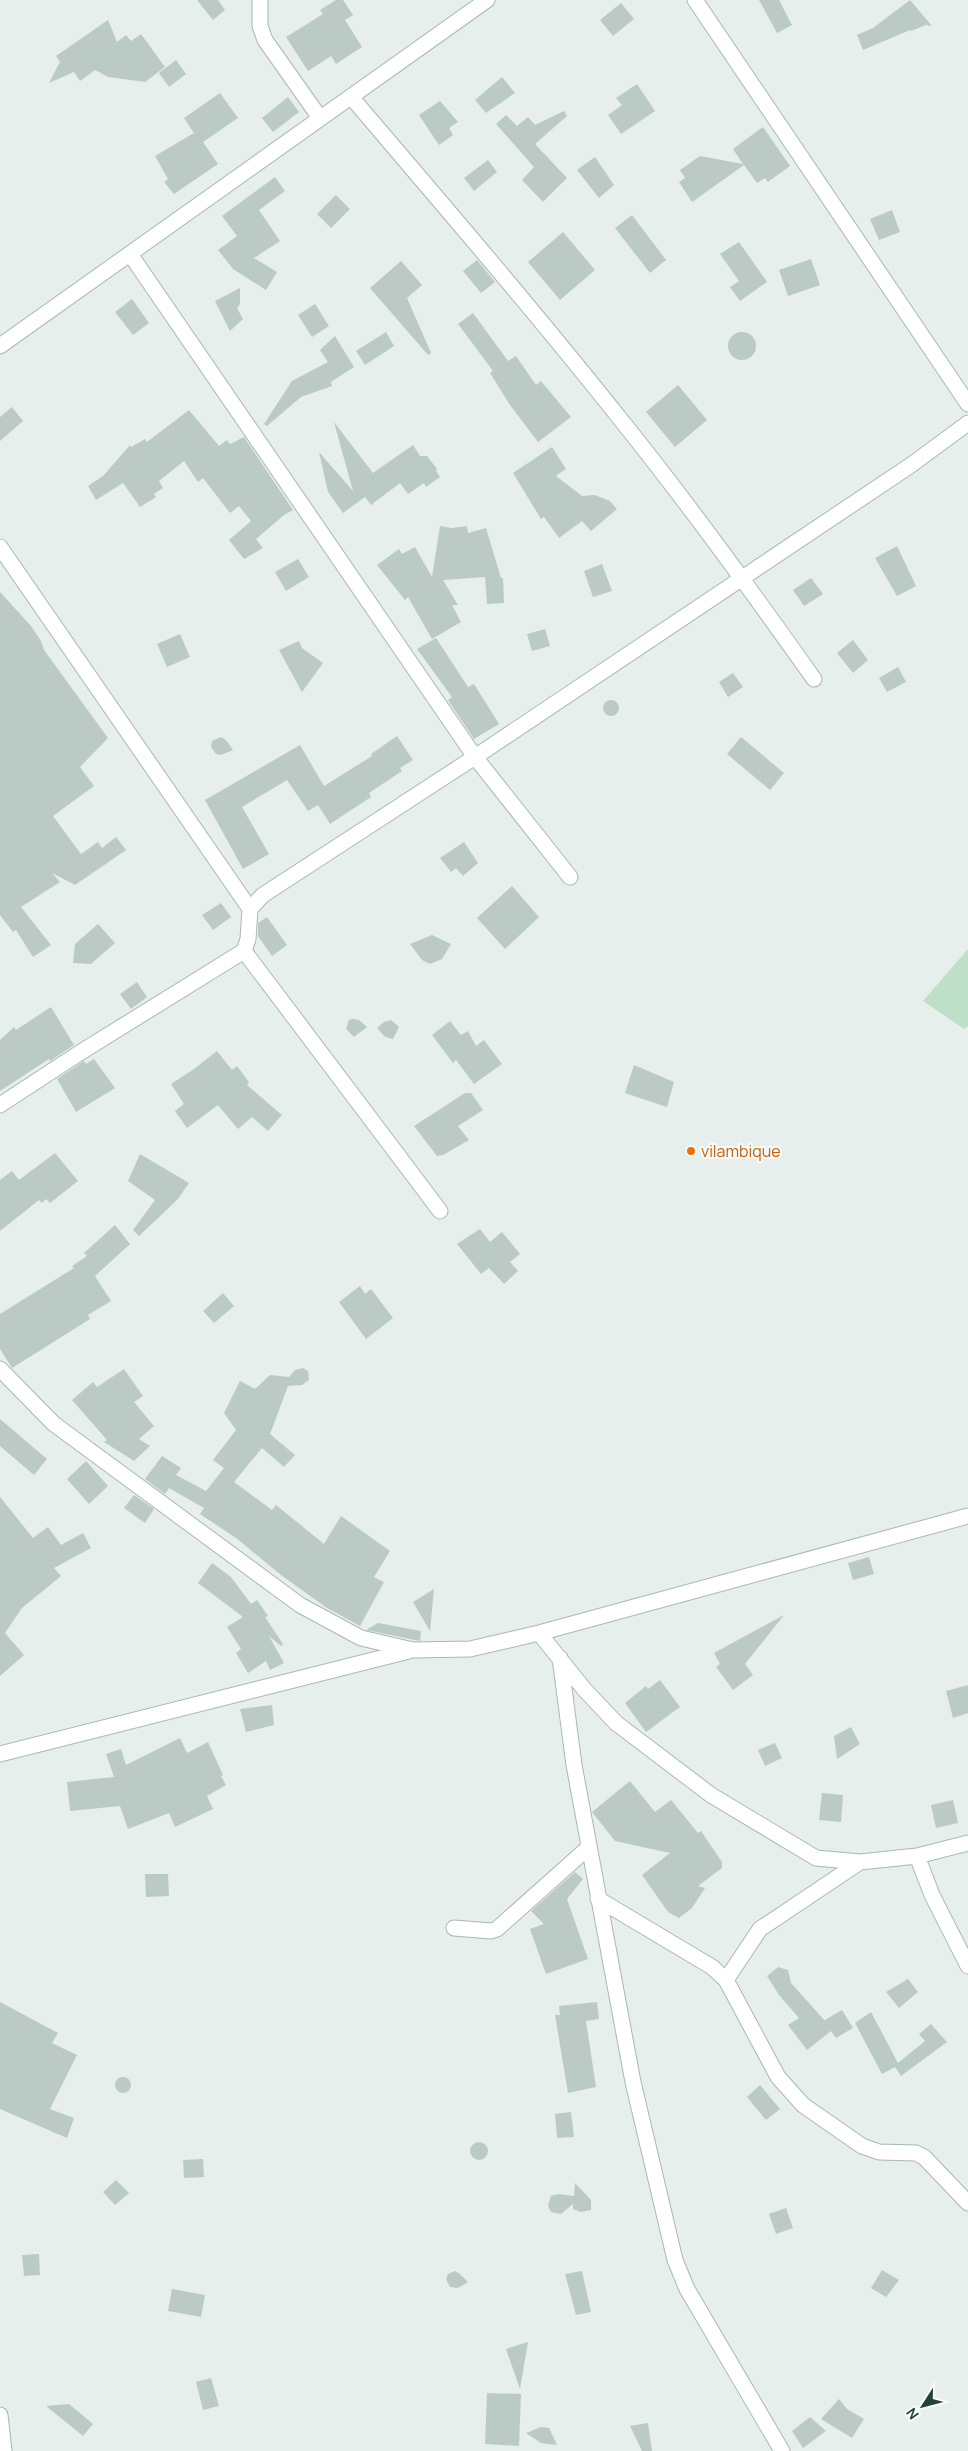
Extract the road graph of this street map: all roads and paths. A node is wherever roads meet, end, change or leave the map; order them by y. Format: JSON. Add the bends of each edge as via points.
{"nodes":[{"id":1,"x":260,"y":0,"type":"edge"},
{"id":2,"x":487,"y":0,"type":"edge"},
{"id":3,"x":695,"y":0,"type":"edge"},
{"id":4,"x":352,"y":98,"type":"junction"},
{"id":5,"x":320,"y":118,"type":"junction"},
{"id":6,"x":130,"y":254,"type":"junction"},
{"id":7,"x":0,"y":346,"type":"edge"},
{"id":8,"x":968,"y":404,"type":"edge"},
{"id":9,"x":968,"y":423,"type":"edge"},
{"id":10,"x":0,"y":547,"type":"edge"},
{"id":11,"x":742,"y":578,"type":"junction"},
{"id":12,"x":814,"y":679,"type":"dead end"},
{"id":13,"x":475,"y":757,"type":"junction"},
{"id":14,"x":570,"y":878,"type":"dead end"},
{"id":15,"x":250,"y":909,"type":"junction"},
{"id":16,"x":244,"y":951,"type":"junction"},
{"id":17,"x":0,"y":1105,"type":"edge"},
{"id":18,"x":440,"y":1211,"type":"dead end"},
{"id":19,"x":0,"y":1369,"type":"edge"},
{"id":20,"x":968,"y":1516,"type":"edge"},
{"id":21,"x":539,"y":1633,"type":"junction"},
{"id":22,"x":413,"y":1650,"type":"junction"},
{"id":23,"x":560,"y":1658,"type":"junction"},
{"id":24,"x":0,"y":1754,"type":"edge"},
{"id":25,"x":968,"y":1843,"type":"edge"},
{"id":26,"x":589,"y":1847,"type":"junction"},
{"id":27,"x":918,"y":1856,"type":"junction"},
{"id":28,"x":860,"y":1862,"type":"junction"},
{"id":29,"x":598,"y":1900,"type":"junction"},
{"id":30,"x":454,"y":1928,"type":"dead end"},
{"id":31,"x":968,"y":1966,"type":"edge"},
{"id":32,"x":726,"y":1980,"type":"junction"},
{"id":33,"x":968,"y":2203,"type":"edge"},
{"id":34,"x":0,"y":2415,"type":"edge"},
{"id":35,"x":4,"y":2451,"type":"edge"},
{"id":36,"x":782,"y":2451,"type":"edge"}],
"edges":[{"from":1,"to":5,"type":"street","via":[[260,26],[265,40]]},
{"from":2,"to":4,"type":"street"},
{"from":3,"to":8,"type":"street"},
{"from":4,"to":5,"type":"street"},
{"from":4,"to":11,"type":"street","via":[[514,287],[620,418]]},
{"from":5,"to":6,"type":"street"},
{"from":6,"to":7,"type":"street"},
{"from":6,"to":13,"type":"street"},
{"from":9,"to":11,"type":"street"},
{"from":10,"to":15,"type":"street"},
{"from":11,"to":12,"type":"street"},
{"from":11,"to":13,"type":"street"},
{"from":13,"to":14,"type":"street"},
{"from":13,"to":15,"type":"street","via":[[263,895]]},
{"from":15,"to":16,"type":"street"},
{"from":16,"to":17,"type":"street"},
{"from":16,"to":18,"type":"street"},
{"from":19,"to":22,"type":"street","via":[[54,1424],[300,1605],[361,1638]]},
{"from":20,"to":21,"type":"street"},
{"from":21,"to":22,"type":"street","via":[[470,1649]]},
{"from":21,"to":23,"type":"street"},
{"from":22,"to":24,"type":"street"},
{"from":23,"to":26,"type":"street"},
{"from":23,"to":28,"type":"street","via":[[616,1723],[711,1795],[816,1858]]},
{"from":25,"to":27,"type":"street"},
{"from":26,"to":29,"type":"street"},
{"from":26,"to":30,"type":"street","via":[[497,1929]]},
{"from":27,"to":28,"type":"street"},
{"from":27,"to":31,"type":"street","via":[[932,1895]]},
{"from":28,"to":32,"type":"street","via":[[760,1929]]},
{"from":29,"to":32,"type":"street","via":[[712,1967]]},
{"from":29,"to":36,"type":"street","via":[[633,2082],[675,2260],[687,2289]]},
{"from":32,"to":33,"type":"street","via":[[778,2077],[803,2105],[862,2146],[879,2152],[916,2153],[924,2157]]},
{"from":34,"to":35,"type":"street"}]}
